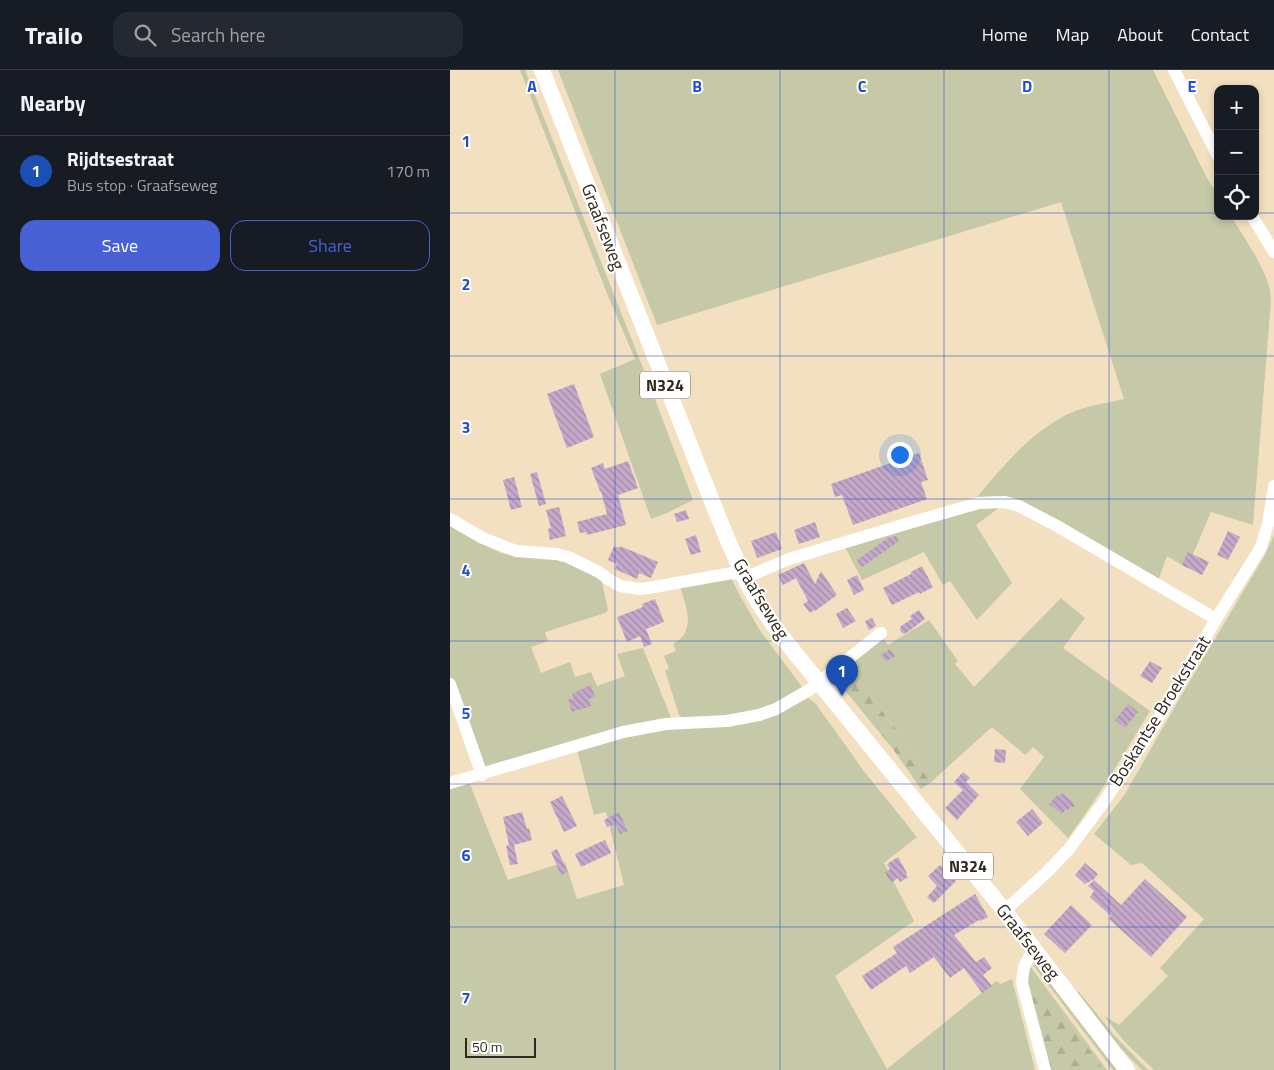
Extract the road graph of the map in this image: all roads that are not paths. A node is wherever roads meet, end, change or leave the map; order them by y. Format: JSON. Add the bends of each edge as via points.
{"nodes":[{"id":1,"x":542,"y":70,"type":"edge"},
{"id":2,"x":1174,"y":70,"type":"edge"},
{"id":3,"x":1214,"y":148,"type":"edge"},
{"id":4,"x":1254,"y":220,"type":"edge"},
{"id":5,"x":1274,"y":252,"type":"edge"},
{"id":6,"x":1274,"y":486,"type":"edge"},
{"id":7,"x":450,"y":519,"type":"edge"},
{"id":8,"x":743,"y":573,"type":"junction"},
{"id":9,"x":1216,"y":619,"type":"junction"},
{"id":10,"x":881,"y":633,"type":"dead end"},
{"id":11,"x":819,"y":683,"type":"junction"},
{"id":12,"x":450,"y":684,"type":"edge"},
{"id":13,"x":482,"y":775,"type":"junction"},
{"id":14,"x":450,"y":783,"type":"edge"},
{"id":15,"x":1003,"y":909,"type":"junction"},
{"id":16,"x":1035,"y":951,"type":"junction"},
{"id":17,"x":1113,"y":1051,"type":"junction"},
{"id":18,"x":1045,"y":1070,"type":"edge"},
{"id":19,"x":1127,"y":1070,"type":"edge"},
{"id":20,"x":1137,"y":1070,"type":"edge"}],
"edges":[{"from":1,"to":8,"type":"main road","name":"Graafseweg","number":"N324"},
{"from":2,"to":3,"type":"street"},
{"from":4,"to":5,"type":"street"},
{"from":6,"to":9,"type":"street","name":"Boskantse Broekstraat","via":[[1260,549]]},
{"from":7,"to":8,"type":"street","via":[[483,538],[516,551],[568,557],[620,586],[654,588]]},
{"from":8,"to":9,"type":"street","via":[[754,574],[789,559],[979,503],[1005,502],[1057,526]]},
{"from":8,"to":11,"type":"main road","name":"Graafseweg","number":"N324","via":[[768,618]]},
{"from":9,"to":15,"type":"street","name":"Boskantse Broekstraat","via":[[1147,738],[1101,806],[1058,862]]},
{"from":10,"to":11,"type":"street"},
{"from":11,"to":13,"type":"street","via":[[776,709],[759,715],[727,721],[666,724],[623,732]]},
{"from":11,"to":15,"type":"main road","name":"Graafseweg","number":"N324"},
{"from":12,"to":13,"type":"street"},
{"from":13,"to":14,"type":"street"},
{"from":15,"to":16,"type":"main road","name":"Graafseweg","number":"N324"},
{"from":16,"to":17,"type":"main road","name":"Graafseweg","number":"N324"},
{"from":16,"to":18,"type":"street","via":[[1026,960],[1022,983]]},
{"from":17,"to":19,"type":"main road","name":"Graafseweg","number":"N324"},
{"from":17,"to":20,"type":"main road","name":"Graafseweg","number":"N324"}]}
